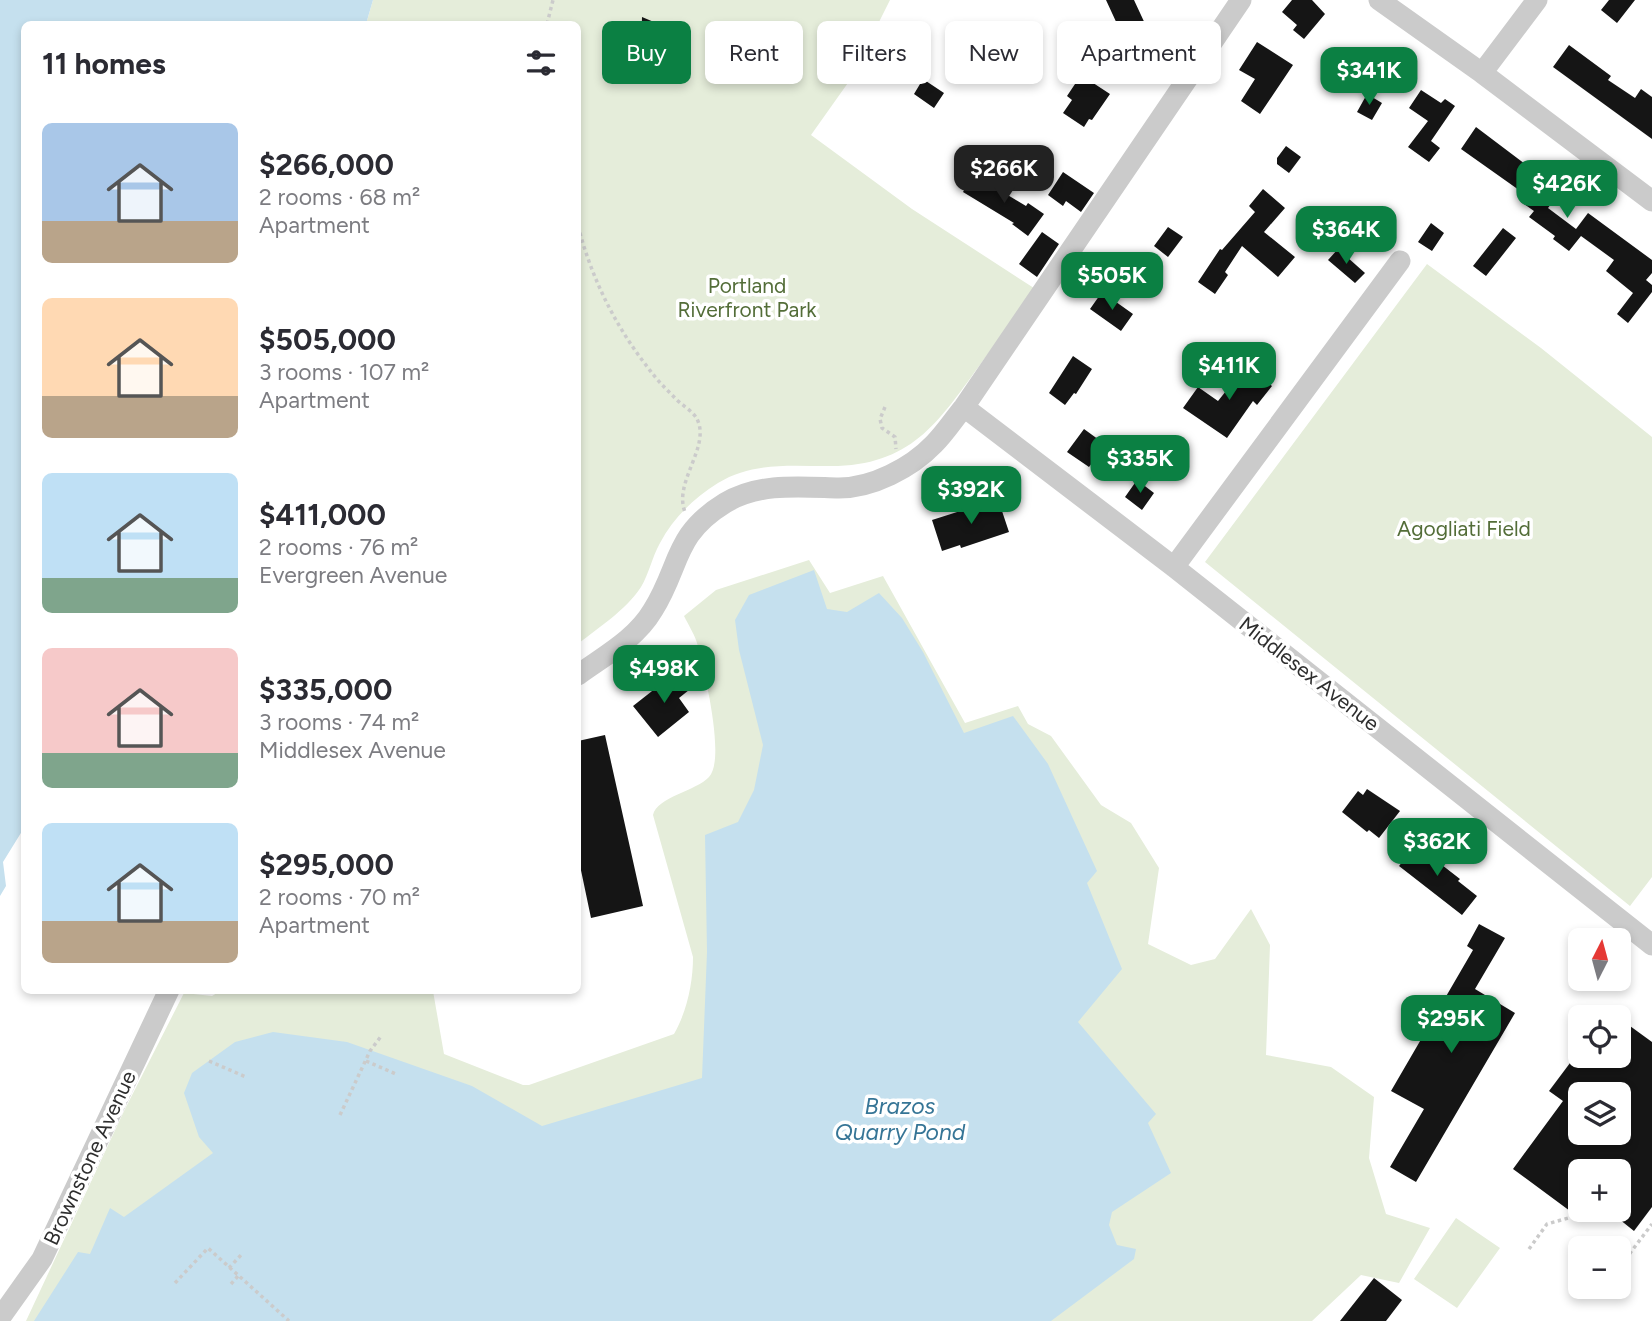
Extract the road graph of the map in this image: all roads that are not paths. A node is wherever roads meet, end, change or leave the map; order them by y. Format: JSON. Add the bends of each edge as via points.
{"nodes":[{"id":1,"x":1241,"y":0,"type":"edge"},
{"id":2,"x":1378,"y":0,"type":"edge"},
{"id":3,"x":1537,"y":0,"type":"edge"},
{"id":4,"x":1482,"y":73,"type":"junction"},
{"id":5,"x":1650,"y":194,"type":"edge"},
{"id":6,"x":1400,"y":261,"type":"dead end"},
{"id":7,"x":964,"y":407,"type":"junction"},
{"id":8,"x":1174,"y":567,"type":"junction"},
{"id":9,"x":581,"y":673,"type":"edge"},
{"id":10,"x":1652,"y":945,"type":"edge"},
{"id":11,"x":167,"y":994,"type":"edge"},
{"id":12,"x":0,"y":1318,"type":"edge"}],
"edges":[{"from":1,"to":7,"type":"street"},
{"from":2,"to":4,"type":"street"},
{"from":3,"to":4,"type":"street"},
{"from":4,"to":5,"type":"street"},
{"from":6,"to":8,"type":"street"},
{"from":7,"to":8,"type":"street","name":"Middlesex Avenue"},
{"from":7,"to":9,"type":"street","via":[[933,445],[880,479],[852,487],[764,490],[738,496],[716,509],[684,540],[644,624]]},
{"from":8,"to":10,"type":"street","name":"Middlesex Avenue"},
{"from":11,"to":12,"type":"street","name":"Brownstone Avenue","via":[[42,1259]]}]}
